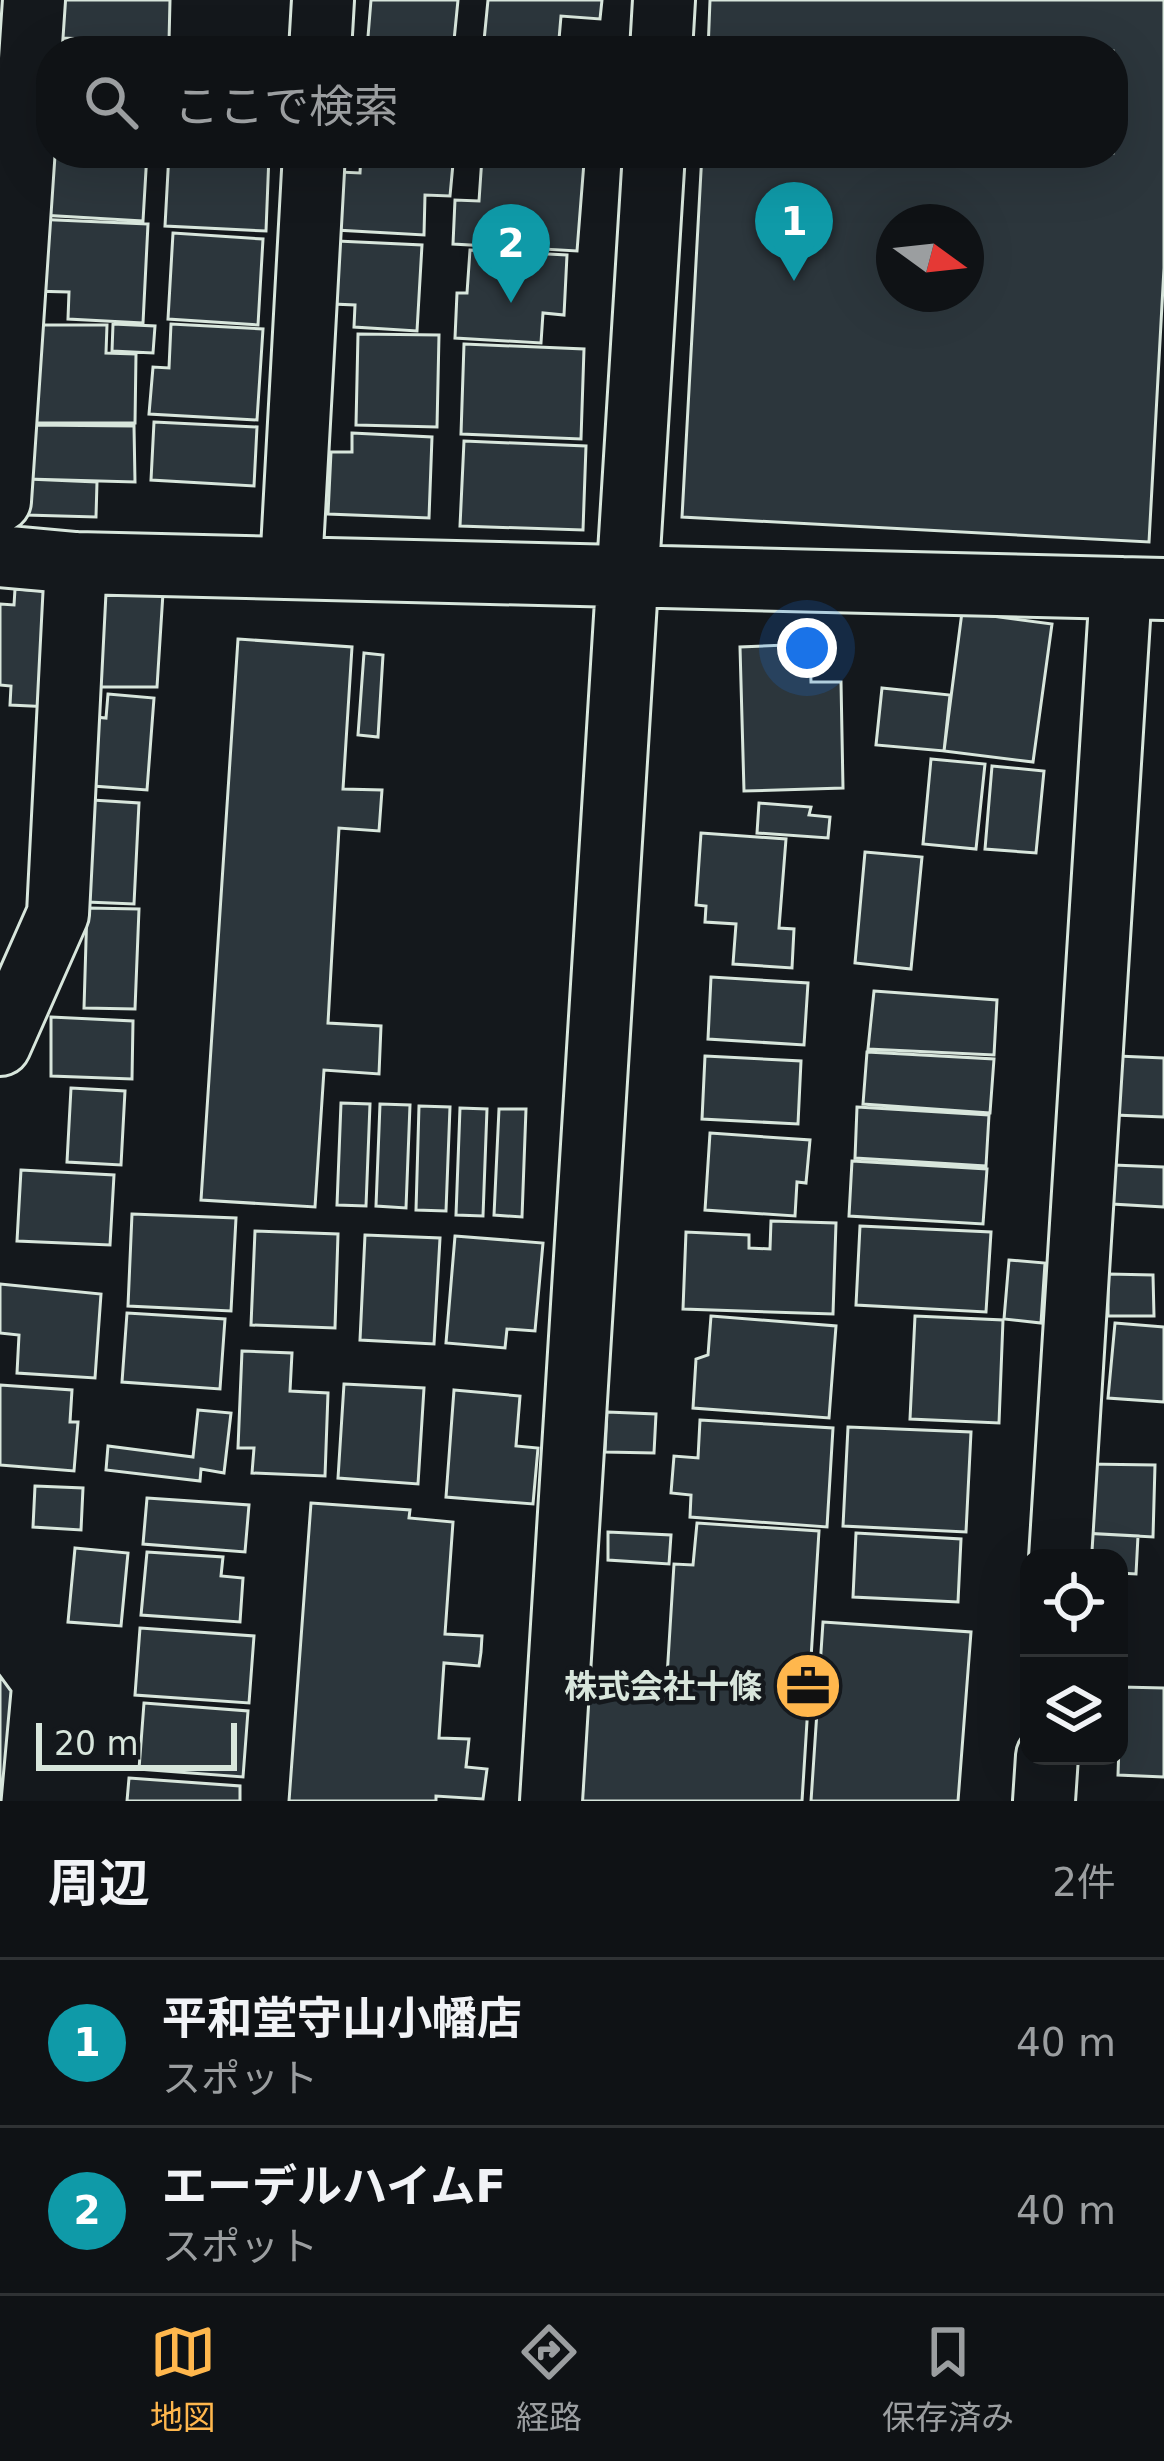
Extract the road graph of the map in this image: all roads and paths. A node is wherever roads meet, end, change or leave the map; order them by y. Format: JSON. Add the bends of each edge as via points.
{"nodes":[{"id":1,"x":34,"y":0,"type":"edge"},
{"id":2,"x":323,"y":0,"type":"edge"},
{"id":3,"x":664,"y":0,"type":"edge"},
{"id":4,"x":321,"y":36,"type":"edge"},
{"id":5,"x":662,"y":36,"type":"edge"},
{"id":6,"x":313,"y":168,"type":"edge"},
{"id":7,"x":653,"y":168,"type":"edge"},
{"id":8,"x":0,"y":501,"type":"edge"},
{"id":9,"x":0,"y":556,"type":"edge"},
{"id":10,"x":76,"y":562,"type":"junction"},
{"id":11,"x":291,"y":567,"type":"junction"},
{"id":12,"x":626,"y":574,"type":"junction"},
{"id":13,"x":1143,"y":589,"type":"edge"},
{"id":14,"x":0,"y":1045,"type":"edge"},
{"id":15,"x":1061,"y":1549,"type":"edge"},
{"id":16,"x":1046,"y":1765,"type":"edge"},
{"id":17,"x":551,"y":1801,"type":"edge"},
{"id":18,"x":1044,"y":1801,"type":"edge"}],
"edges":[{"from":1,"to":8,"type":"street"},
{"from":2,"to":4,"type":"street"},
{"from":3,"to":5,"type":"street"},
{"from":6,"to":11,"type":"street"},
{"from":7,"to":12,"type":"street"},
{"from":9,"to":10,"type":"street"},
{"from":10,"to":11,"type":"street"},
{"from":10,"to":14,"type":"street","via":[[58,914]]},
{"from":11,"to":12,"type":"street"},
{"from":12,"to":13,"type":"street"},
{"from":12,"to":17,"type":"street"},
{"from":13,"to":15,"type":"street"},
{"from":16,"to":18,"type":"street"}]}
